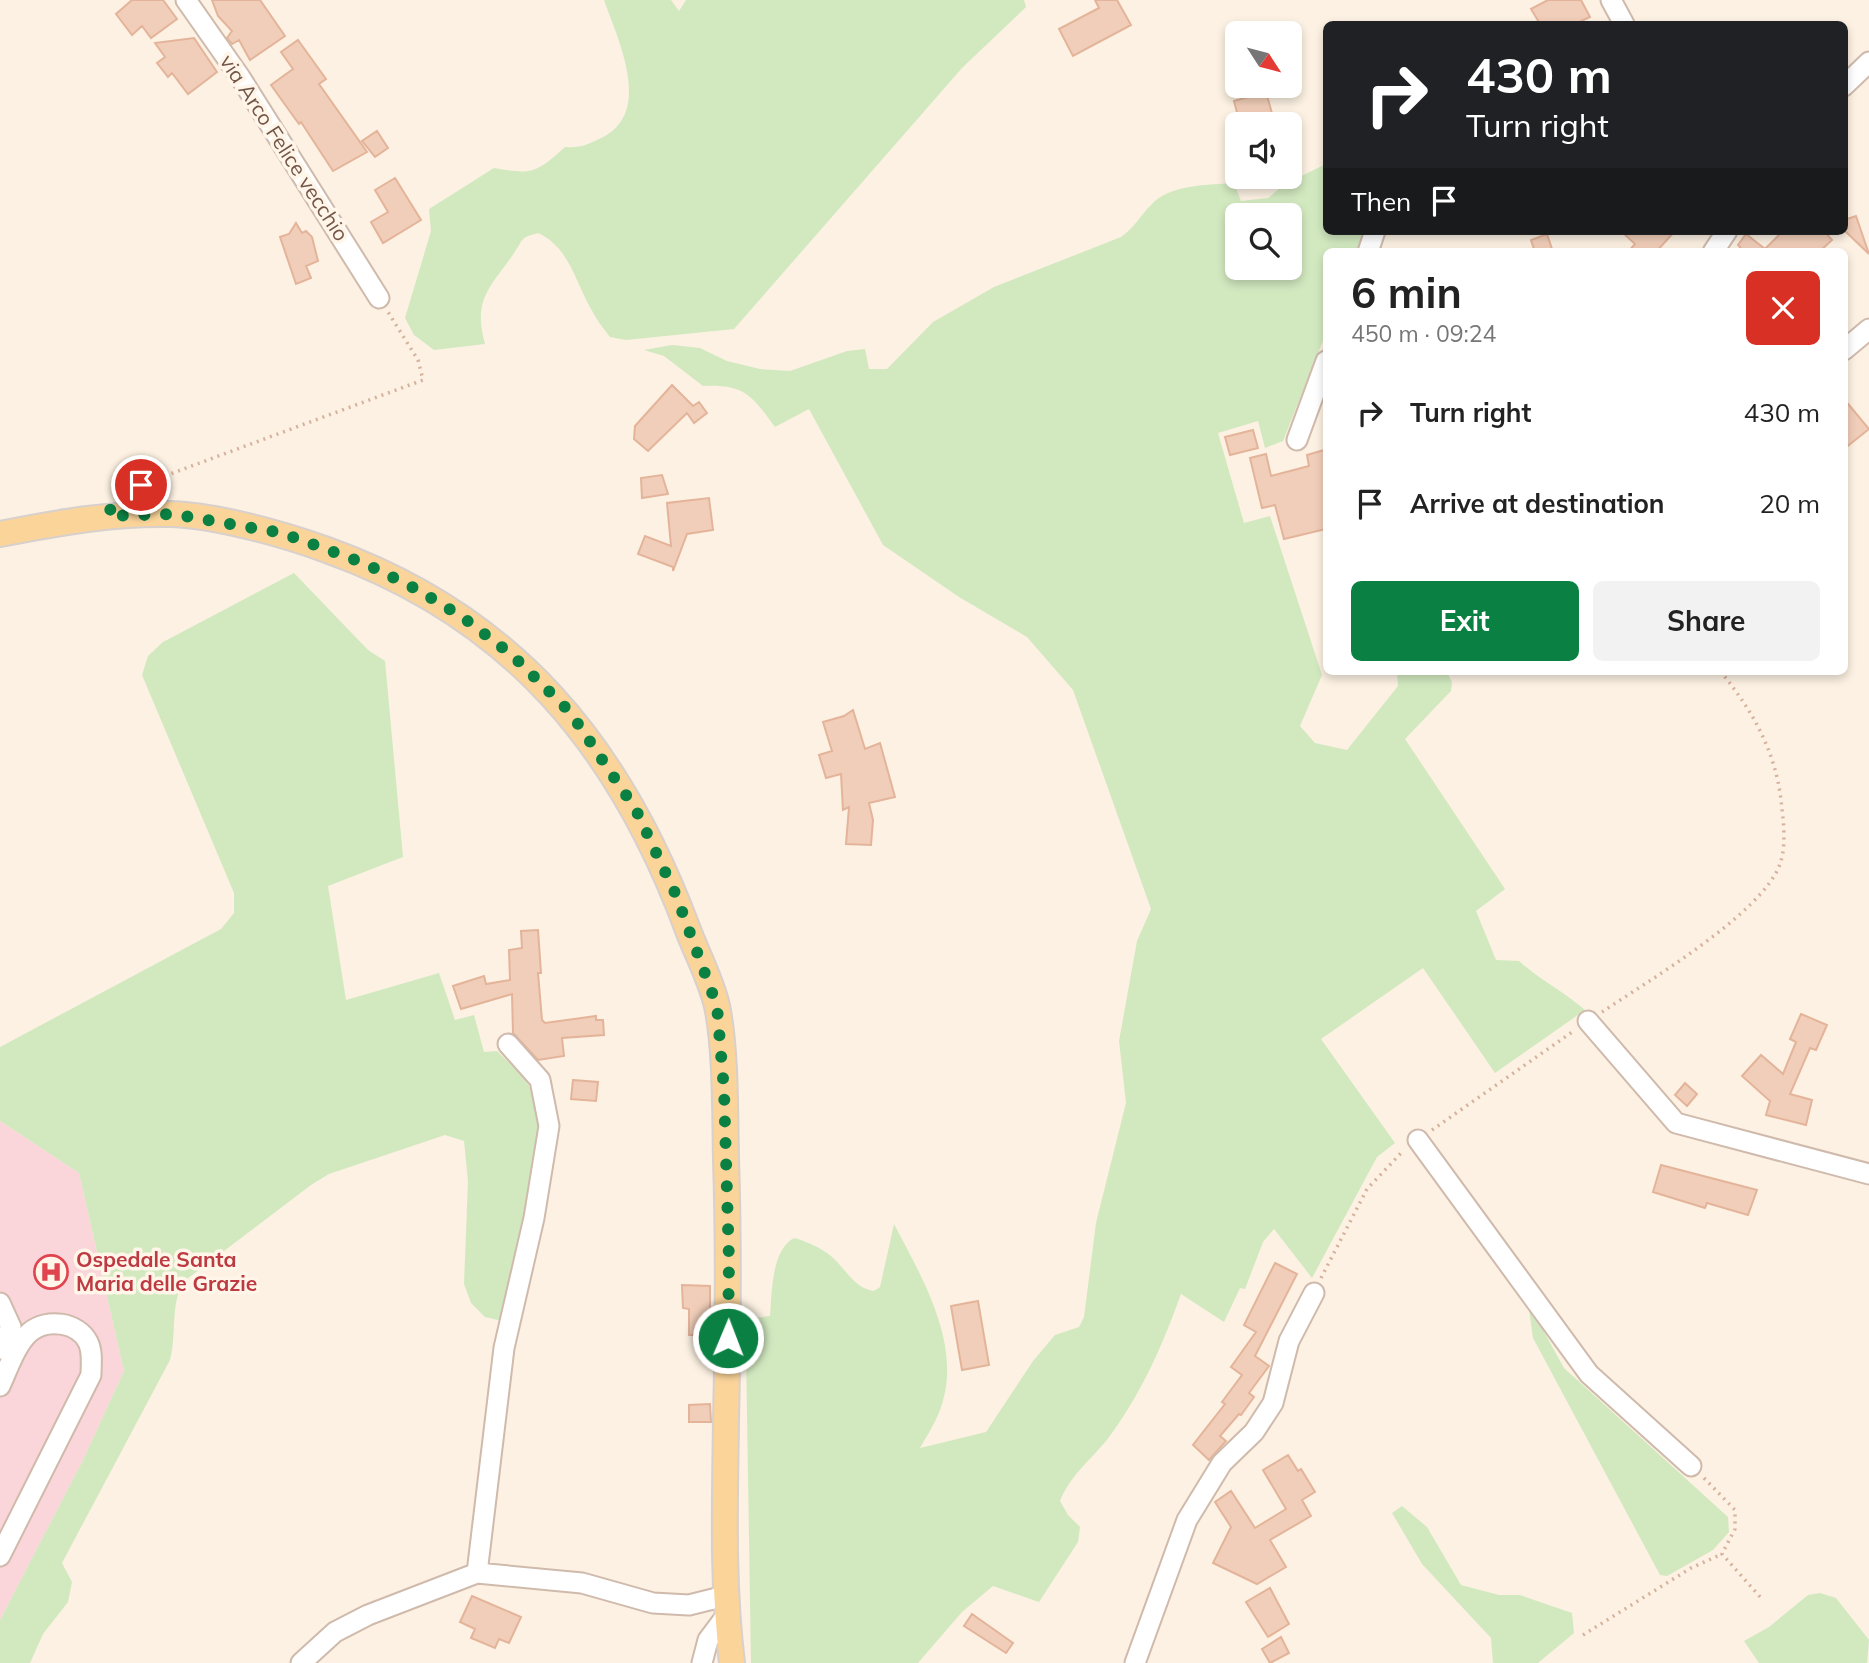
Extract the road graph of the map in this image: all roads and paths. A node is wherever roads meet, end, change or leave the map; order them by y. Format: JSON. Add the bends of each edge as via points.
{"nodes":[{"id":1,"x":186,"y":0,"type":"edge"},
{"id":2,"x":1611,"y":0,"type":"edge"},
{"id":3,"x":1622,"y":21,"type":"edge"},
{"id":4,"x":1869,"y":62,"type":"edge"},
{"id":5,"x":1848,"y":82,"type":"edge"},
{"id":6,"x":379,"y":298,"type":"joint"},
{"id":7,"x":1869,"y":329,"type":"edge"},
{"id":8,"x":1848,"y":347,"type":"edge"},
{"id":9,"x":1323,"y":369,"type":"edge"},
{"id":10,"x":1297,"y":440,"type":"dead end"},
{"id":11,"x":108,"y":516,"type":"junction"},
{"id":12,"x":0,"y":534,"type":"edge"},
{"id":13,"x":1723,"y":675,"type":"edge"},
{"id":14,"x":1588,"y":1021,"type":"junction"},
{"id":15,"x":508,"y":1044,"type":"dead end"},
{"id":16,"x":1418,"y":1140,"type":"junction"},
{"id":17,"x":1869,"y":1174,"type":"edge"},
{"id":18,"x":1314,"y":1293,"type":"joint"},
{"id":19,"x":0,"y":1303,"type":"edge"},
{"id":20,"x":0,"y":1349,"type":"edge"},
{"id":21,"x":0,"y":1386,"type":"edge"},
{"id":22,"x":1691,"y":1466,"type":"joint"},
{"id":23,"x":1722,"y":1554,"type":"junction"},
{"id":24,"x":0,"y":1556,"type":"edge"},
{"id":25,"x":477,"y":1573,"type":"junction"},
{"id":26,"x":1762,"y":1599,"type":"dead end"},
{"id":27,"x":726,"y":1606,"type":"junction"},
{"id":28,"x":1583,"y":1635,"type":"dead end"},
{"id":29,"x":301,"y":1663,"type":"edge"},
{"id":30,"x":702,"y":1663,"type":"edge"},
{"id":31,"x":710,"y":1663,"type":"edge"},
{"id":32,"x":719,"y":1663,"type":"edge"},
{"id":33,"x":732,"y":1663,"type":"edge"},
{"id":34,"x":1135,"y":1663,"type":"edge"}],
"edges":[{"from":1,"to":6,"type":"street","name":"via Arco Felice vecchio"},
{"from":2,"to":3,"type":"street"},
{"from":4,"to":5,"type":"street"},
{"from":6,"to":11,"type":"path","via":[[418,360],[423,380],[116,494]]},
{"from":7,"to":8,"type":"street"},
{"from":9,"to":10,"type":"street"},
{"from":11,"to":12,"type":"main road"},
{"from":11,"to":27,"type":"main road","via":[[173,514],[282,533],[366,564],[416,589],[512,655],[570,712],[636,810],[676,895],[717,1006],[729,1261]]},
{"from":13,"to":14,"type":"path","via":[[1763,732],[1779,783],[1784,832],[1781,863],[1746,912]]},
{"from":14,"to":16,"type":"path"},
{"from":14,"to":17,"type":"street","via":[[1676,1123]]},
{"from":15,"to":25,"type":"street","via":[[540,1080],[549,1126],[534,1218],[504,1348]]},
{"from":16,"to":18,"type":"path","via":[[1394,1158],[1367,1189]]},
{"from":16,"to":22,"type":"street","via":[[1589,1374]]},
{"from":18,"to":34,"type":"street","via":[[1289,1341],[1273,1403],[1254,1432],[1222,1463],[1187,1520]]},
{"from":19,"to":20,"type":"street","via":[[10,1327]]},
{"from":21,"to":24,"type":"street","via":[[24,1339],[41,1326],[63,1324],[81,1332],[89,1344],[91,1375]]},
{"from":22,"to":23,"type":"path","via":[[1735,1510],[1735,1529]]},
{"from":23,"to":26,"type":"path"},
{"from":23,"to":28,"type":"path","via":[[1679,1575]]},
{"from":25,"to":27,"type":"street","via":[[582,1583],[653,1604]]},
{"from":25,"to":29,"type":"street","via":[[335,1632]]},
{"from":27,"to":30,"type":"street"},
{"from":27,"to":33,"type":"main road"},
{"from":31,"to":32,"type":"street"}]}
